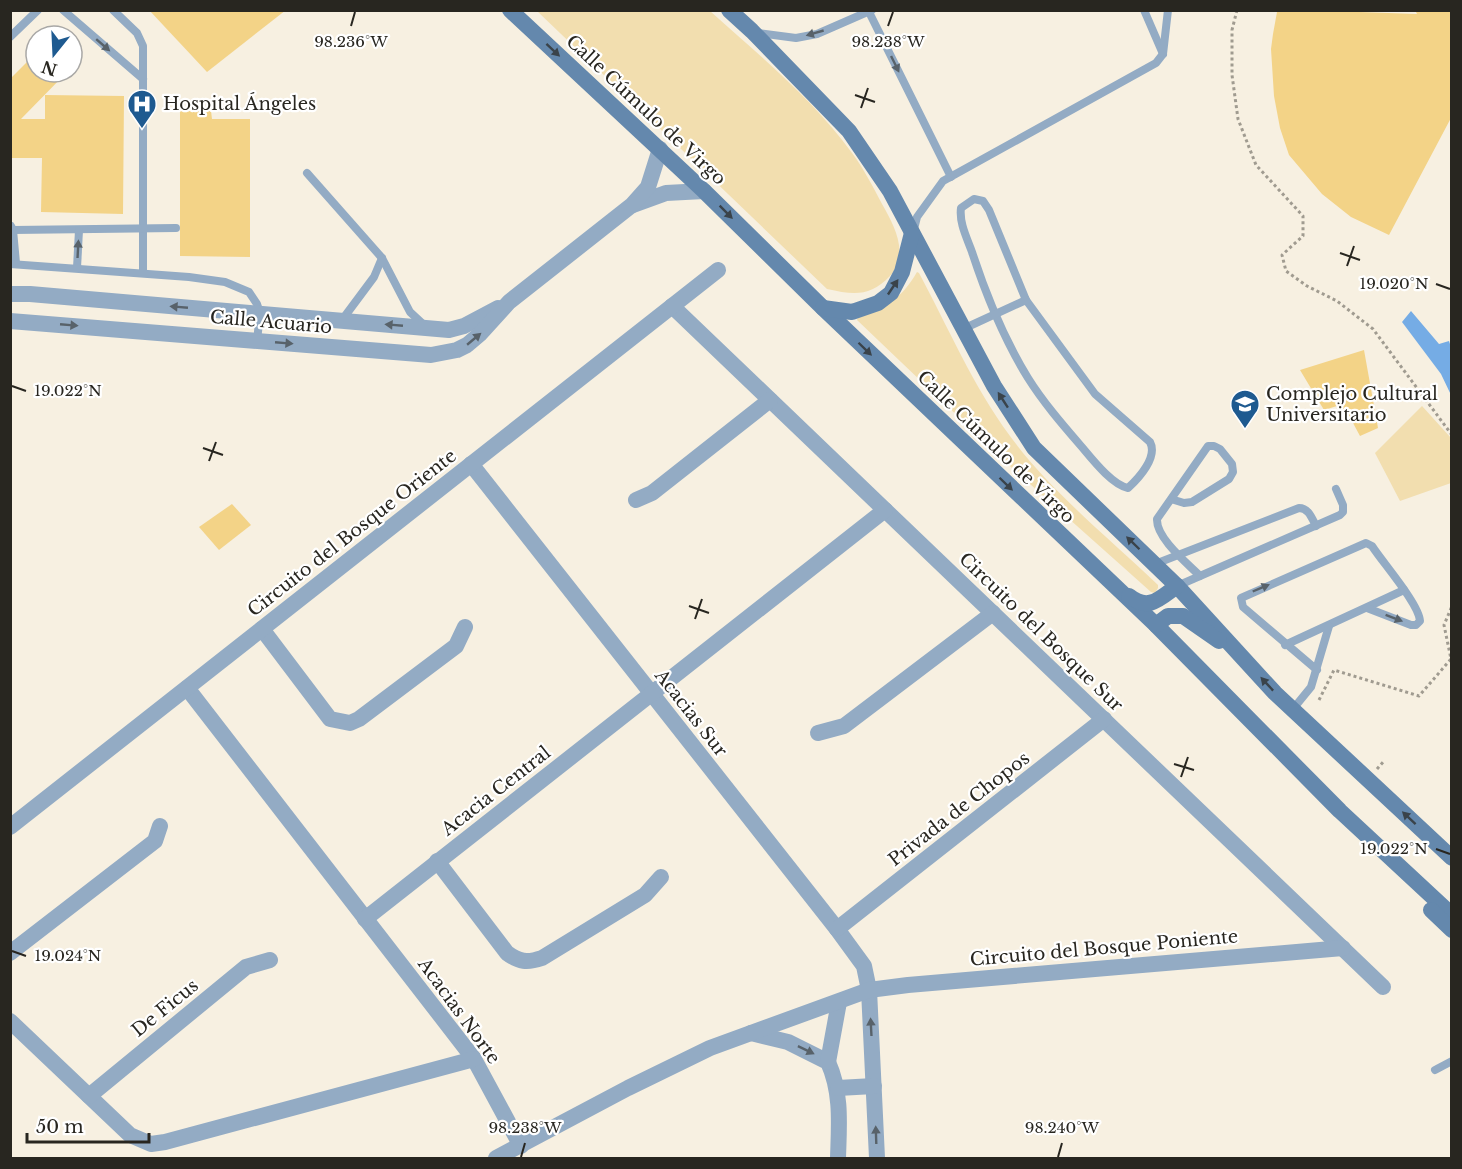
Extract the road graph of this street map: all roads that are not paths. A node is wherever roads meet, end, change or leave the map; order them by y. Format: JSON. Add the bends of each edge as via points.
{"nodes":[{"id":1,"x":38,"y":10,"type":"edge"},
{"id":2,"x":63,"y":10,"type":"edge"},
{"id":3,"x":113,"y":10,"type":"edge"},
{"id":4,"x":510,"y":10,"type":"edge"},
{"id":5,"x":729,"y":10,"type":"edge"},
{"id":6,"x":1144,"y":10,"type":"edge"},
{"id":7,"x":1168,"y":10,"type":"edge"},
{"id":8,"x":871,"y":11,"type":"edge"},
{"id":9,"x":752,"y":31,"type":"junction"},
{"id":10,"x":10,"y":37,"type":"edge"},
{"id":11,"x":1163,"y":54,"type":"junction"},
{"id":12,"x":143,"y":79,"type":"junction"},
{"id":13,"x":660,"y":149,"type":"junction"},
{"id":14,"x":307,"y":173,"type":"dead end"},
{"id":15,"x":951,"y":177,"type":"junction"},
{"id":16,"x":704,"y":191,"type":"junction"},
{"id":17,"x":632,"y":205,"type":"junction"},
{"id":18,"x":12,"y":228,"type":"edge"},
{"id":19,"x":176,"y":228,"type":"dead end"},
{"id":20,"x":79,"y":230,"type":"junction"},
{"id":21,"x":143,"y":230,"type":"junction"},
{"id":22,"x":912,"y":233,"type":"junction"},
{"id":23,"x":382,"y":258,"type":"junction"},
{"id":24,"x":13,"y":264,"type":"edge"},
{"id":25,"x":77,"y":268,"type":"junction"},
{"id":26,"x":718,"y":270,"type":"dead end"},
{"id":27,"x":143,"y":273,"type":"junction"},
{"id":28,"x":10,"y":294,"type":"edge"},
{"id":29,"x":1026,"y":300,"type":"junction"},
{"id":30,"x":509,"y":302,"type":"junction"},
{"id":31,"x":672,"y":306,"type":"junction"},
{"id":32,"x":823,"y":308,"type":"junction"},
{"id":33,"x":260,"y":314,"type":"junction"},
{"id":34,"x":995,"y":314,"type":"junction"},
{"id":35,"x":342,"y":320,"type":"junction"},
{"id":36,"x":10,"y":321,"type":"edge"},
{"id":37,"x":426,"y":328,"type":"junction"},
{"id":38,"x":962,"y":329,"type":"junction"},
{"id":39,"x":257,"y":341,"type":"junction"},
{"id":40,"x":770,"y":400,"type":"junction"},
{"id":41,"x":471,"y":464,"type":"junction"},
{"id":42,"x":1336,"y":489,"type":"dead end"},
{"id":43,"x":1171,"y":499,"type":"junction"},
{"id":44,"x":636,"y":500,"type":"dead end"},
{"id":45,"x":885,"y":510,"type":"junction"},
{"id":46,"x":1316,"y":526,"type":"junction"},
{"id":47,"x":1178,"y":556,"type":"junction"},
{"id":48,"x":1086,"y":561,"type":"junction"},
{"id":49,"x":1155,"y":564,"type":"junction"},
{"id":50,"x":1200,"y":576,"type":"junction"},
{"id":51,"x":1177,"y":586,"type":"junction"},
{"id":52,"x":1404,"y":590,"type":"junction"},
{"id":53,"x":1367,"y":608,"type":"junction"},
{"id":54,"x":993,"y":613,"type":"junction"},
{"id":55,"x":1156,"y":626,"type":"junction"},
{"id":56,"x":1329,"y":626,"type":"junction"},
{"id":57,"x":465,"y":627,"type":"dead end"},
{"id":58,"x":262,"y":628,"type":"junction"},
{"id":59,"x":1286,"y":645,"type":"junction"},
{"id":60,"x":1236,"y":651,"type":"junction"},
{"id":61,"x":1317,"y":670,"type":"junction"},
{"id":62,"x":187,"y":688,"type":"junction"},
{"id":63,"x":651,"y":694,"type":"junction"},
{"id":64,"x":1293,"y":710,"type":"junction"},
{"id":65,"x":1104,"y":719,"type":"junction"},
{"id":66,"x":818,"y":733,"type":"dead end"},
{"id":67,"x":160,"y":826,"type":"dead end"},
{"id":68,"x":10,"y":827,"type":"edge"},
{"id":69,"x":1376,"y":845,"type":"junction"},
{"id":70,"x":1452,"y":858,"type":"edge"},
{"id":71,"x":437,"y":861,"type":"junction"},
{"id":72,"x":661,"y":877,"type":"dead end"},
{"id":73,"x":1423,"y":889,"type":"junction"},
{"id":74,"x":1452,"y":908,"type":"edge"},
{"id":75,"x":1452,"y":915,"type":"edge"},
{"id":76,"x":365,"y":919,"type":"junction"},
{"id":77,"x":837,"y":929,"type":"junction"},
{"id":78,"x":1452,"y":930,"type":"edge"},
{"id":79,"x":1343,"y":948,"type":"junction"},
{"id":80,"x":10,"y":953,"type":"edge"},
{"id":81,"x":270,"y":960,"type":"dead end"},
{"id":82,"x":1383,"y":987,"type":"dead end"},
{"id":83,"x":869,"y":990,"type":"junction"},
{"id":84,"x":839,"y":1002,"type":"junction"},
{"id":85,"x":10,"y":1021,"type":"edge"},
{"id":86,"x":750,"y":1033,"type":"junction"},
{"id":87,"x":474,"y":1059,"type":"junction"},
{"id":88,"x":1452,"y":1060,"type":"edge"},
{"id":89,"x":828,"y":1062,"type":"junction"},
{"id":90,"x":1434,"y":1070,"type":"dead end"},
{"id":91,"x":874,"y":1086,"type":"junction"},
{"id":92,"x":838,"y":1088,"type":"junction"},
{"id":93,"x":89,"y":1095,"type":"junction"},
{"id":94,"x":521,"y":1146,"type":"junction"},
{"id":95,"x":496,"y":1158,"type":"edge"},
{"id":96,"x":837,"y":1158,"type":"edge"},
{"id":97,"x":877,"y":1158,"type":"edge"}],
"edges":[{"from":1,"to":10,"type":"lane"},
{"from":2,"to":12,"type":"lane","one_way":true},
{"from":3,"to":12,"type":"lane","via":[[143,46]]},
{"from":4,"to":13,"type":"main road","name":"Calle Cúmulo de Virgo","one_way":true},
{"from":5,"to":9,"type":"main road","name":"Calle Cúmulo de Virgo"},
{"from":6,"to":11,"type":"lane"},
{"from":7,"to":11,"type":"lane"},
{"from":8,"to":9,"type":"lane","one_way":true,"via":[[817,34],[796,38]]},
{"from":8,"to":15,"type":"lane","one_way":true},
{"from":9,"to":22,"type":"main road","name":"Calle Cúmulo de Virgo","via":[[849,131],[890,191]]},
{"from":11,"to":15,"type":"lane","via":[[1135,76]]},
{"from":12,"to":21,"type":"lane"},
{"from":13,"to":16,"type":"main road","name":"Calle Cúmulo de Virgo"},
{"from":13,"to":17,"type":"street","name":"Calle Acuario","via":[[648,187]]},
{"from":14,"to":23,"type":"lane"},
{"from":15,"to":22,"type":"lane","via":[[943,181],[917,218]]},
{"from":16,"to":17,"type":"street","name":"Calle Acuario","via":[[666,194]]},
{"from":16,"to":32,"type":"main road","name":"Calle Cúmulo de Virgo","one_way":true},
{"from":17,"to":30,"type":"street","name":"Calle Acuario"},
{"from":18,"to":20,"type":"lane"},
{"from":18,"to":24,"type":"lane"},
{"from":19,"to":21,"type":"lane"},
{"from":20,"to":21,"type":"lane"},
{"from":25,"to":20,"type":"lane","one_way":true},
{"from":21,"to":27,"type":"lane"},
{"from":32,"to":22,"type":"main road","one_way":true,"via":[[852,312],[878,303],[891,293],[902,272]]},
{"from":22,"to":38,"type":"main road","name":"Calle Cúmulo de Virgo"},
{"from":23,"to":35,"type":"lane","via":[[375,277]]},
{"from":23,"to":37,"type":"lane","via":[[410,312]]},
{"from":24,"to":25,"type":"lane"},
{"from":25,"to":27,"type":"lane"},
{"from":26,"to":31,"type":"street","name":"Circuito del Bosque Oriente"},
{"from":27,"to":33,"type":"lane","via":[[225,282],[249,291]]},
{"from":33,"to":28,"type":"street","name":"Calle Acuario","one_way":true},
{"from":29,"to":34,"type":"lane"},
{"from":29,"to":34,"type":"lane","via":[[989,210],[983,201],[975,199],[963,205],[960,212]]},
{"from":29,"to":34,"type":"lane","via":[[1095,394],[1154,448],[1128,488],[1120,486],[1092,459],[1047,406]]},
{"from":30,"to":37,"type":"street","name":"Calle Acuario","via":[[458,328]]},
{"from":39,"to":30,"type":"street","name":"Calle Acuario","one_way":true,"via":[[444,354],[467,345]]},
{"from":31,"to":40,"type":"street","name":"Circuito del Bosque Sur"},
{"from":31,"to":41,"type":"street","name":"Circuito del Bosque Oriente"},
{"from":32,"to":48,"type":"main road","name":"Calle Cúmulo de Virgo","one_way":true},
{"from":33,"to":35,"type":"street","name":"Calle Acuario"},
{"from":33,"to":39,"type":"lane"},
{"from":34,"to":38,"type":"lane"},
{"from":37,"to":35,"type":"street","name":"Calle Acuario","one_way":true},
{"from":36,"to":39,"type":"street","name":"Calle Acuario","one_way":true},
{"from":49,"to":38,"type":"main road","name":"Calle Cúmulo de Virgo","one_way":true,"via":[[1034,448]]},
{"from":40,"to":44,"type":"street","via":[[652,493]]},
{"from":40,"to":45,"type":"street","name":"Circuito del Bosque Sur"},
{"from":41,"to":58,"type":"street","name":"Circuito del Bosque Oriente"},
{"from":41,"to":63,"type":"street","name":"Acacias Sur"},
{"from":42,"to":46,"type":"lane","via":[[1343,512]]},
{"from":43,"to":43,"type":"lane","via":[[1192,502],[1229,479],[1232,464],[1220,449],[1208,446]]},
{"from":43,"to":47,"type":"lane","via":[[1156,525]]},
{"from":45,"to":54,"type":"street","name":"Circuito del Bosque Sur"},
{"from":45,"to":63,"type":"street","name":"Acacia Central"},
{"from":46,"to":47,"type":"lane","via":[[1305,509],[1299,508]]},
{"from":46,"to":50,"type":"lane"},
{"from":47,"to":49,"type":"lane"},
{"from":47,"to":50,"type":"lane"},
{"from":48,"to":51,"type":"main road","via":[[1137,602],[1156,601]]},
{"from":48,"to":55,"type":"main road","name":"Calle Cúmulo de Virgo"},
{"from":49,"to":51,"type":"main road","name":"Calle Cúmulo de Virgo"},
{"from":50,"to":51,"type":"lane"},
{"from":51,"to":60,"type":"main road","name":"Calle Cúmulo de Virgo"},
{"from":52,"to":53,"type":"lane"},
{"from":53,"to":52,"type":"lane","one_way":true,"via":[[1416,625],[1419,615]]},
{"from":59,"to":52,"type":"lane","one_way":true,"via":[[1243,608],[1241,598],[1366,543]]},
{"from":53,"to":56,"type":"lane"},
{"from":54,"to":65,"type":"street","name":"Circuito del Bosque Sur"},
{"from":54,"to":66,"type":"street","via":[[844,726]]},
{"from":55,"to":60,"type":"main road","via":[[1168,616],[1183,616]]},
{"from":55,"to":69,"type":"main road","name":"Calle Cúmulo de Virgo"},
{"from":56,"to":59,"type":"lane"},
{"from":56,"to":61,"type":"lane"},
{"from":57,"to":58,"type":"street","via":[[456,646],[350,723],[330,719]]},
{"from":58,"to":62,"type":"street","name":"Circuito del Bosque Oriente"},
{"from":59,"to":61,"type":"lane"},
{"from":64,"to":60,"type":"main road","name":"Calle Cúmulo de Virgo","one_way":true},
{"from":61,"to":64,"type":"lane","via":[[1309,691]]},
{"from":62,"to":68,"type":"street","name":"Circuito del Bosque Oriente"},
{"from":62,"to":76,"type":"street","name":"Acacias Norte"},
{"from":63,"to":71,"type":"street","name":"Acacia Central"},
{"from":63,"to":77,"type":"street","name":"Acacias Sur"},
{"from":70,"to":64,"type":"main road","name":"Calle Cúmulo de Virgo","one_way":true},
{"from":65,"to":77,"type":"street","name":"Privada de Chopos"},
{"from":65,"to":79,"type":"street","name":"Circuito del Bosque Sur"},
{"from":67,"to":80,"type":"street","via":[[155,841]]},
{"from":69,"to":73,"type":"main road","name":"Calle Cúmulo de Virgo"},
{"from":69,"to":78,"type":"main road","via":[[1413,892]]},
{"from":71,"to":72,"type":"street","via":[[507,953],[530,962],[645,895]]},
{"from":71,"to":76,"type":"street","name":"Acacia Central"},
{"from":73,"to":74,"type":"main road"},
{"from":73,"to":75,"type":"main road","name":"Calle Cúmulo de Virgo"},
{"from":76,"to":87,"type":"street","name":"Acacias Norte"},
{"from":77,"to":83,"type":"street","name":"Acacias Sur","via":[[864,966]]},
{"from":79,"to":82,"type":"street","name":"Circuito del Bosque Sur"},
{"from":79,"to":83,"type":"street","name":"Circuito del Bosque Poniente"},
{"from":81,"to":93,"type":"street","name":"De Ficus","via":[[246,967]]},
{"from":83,"to":84,"type":"street"},
{"from":91,"to":83,"type":"street","name":"Acacias Sur","one_way":true},
{"from":84,"to":86,"type":"street"},
{"from":84,"to":89,"type":"street"},
{"from":85,"to":93,"type":"street"},
{"from":86,"to":89,"type":"street","one_way":true,"via":[[788,1042]]},
{"from":86,"to":94,"type":"street","via":[[686,1059]]},
{"from":87,"to":93,"type":"street","via":[[151,1144],[130,1135]]},
{"from":87,"to":94,"type":"street","name":"Acacias Norte"},
{"from":88,"to":90,"type":"lane"},
{"from":89,"to":92,"type":"street"},
{"from":91,"to":92,"type":"street"},
{"from":97,"to":91,"type":"street","name":"Acacias Sur","one_way":true},
{"from":92,"to":96,"type":"street"},
{"from":94,"to":95,"type":"street"}]}
